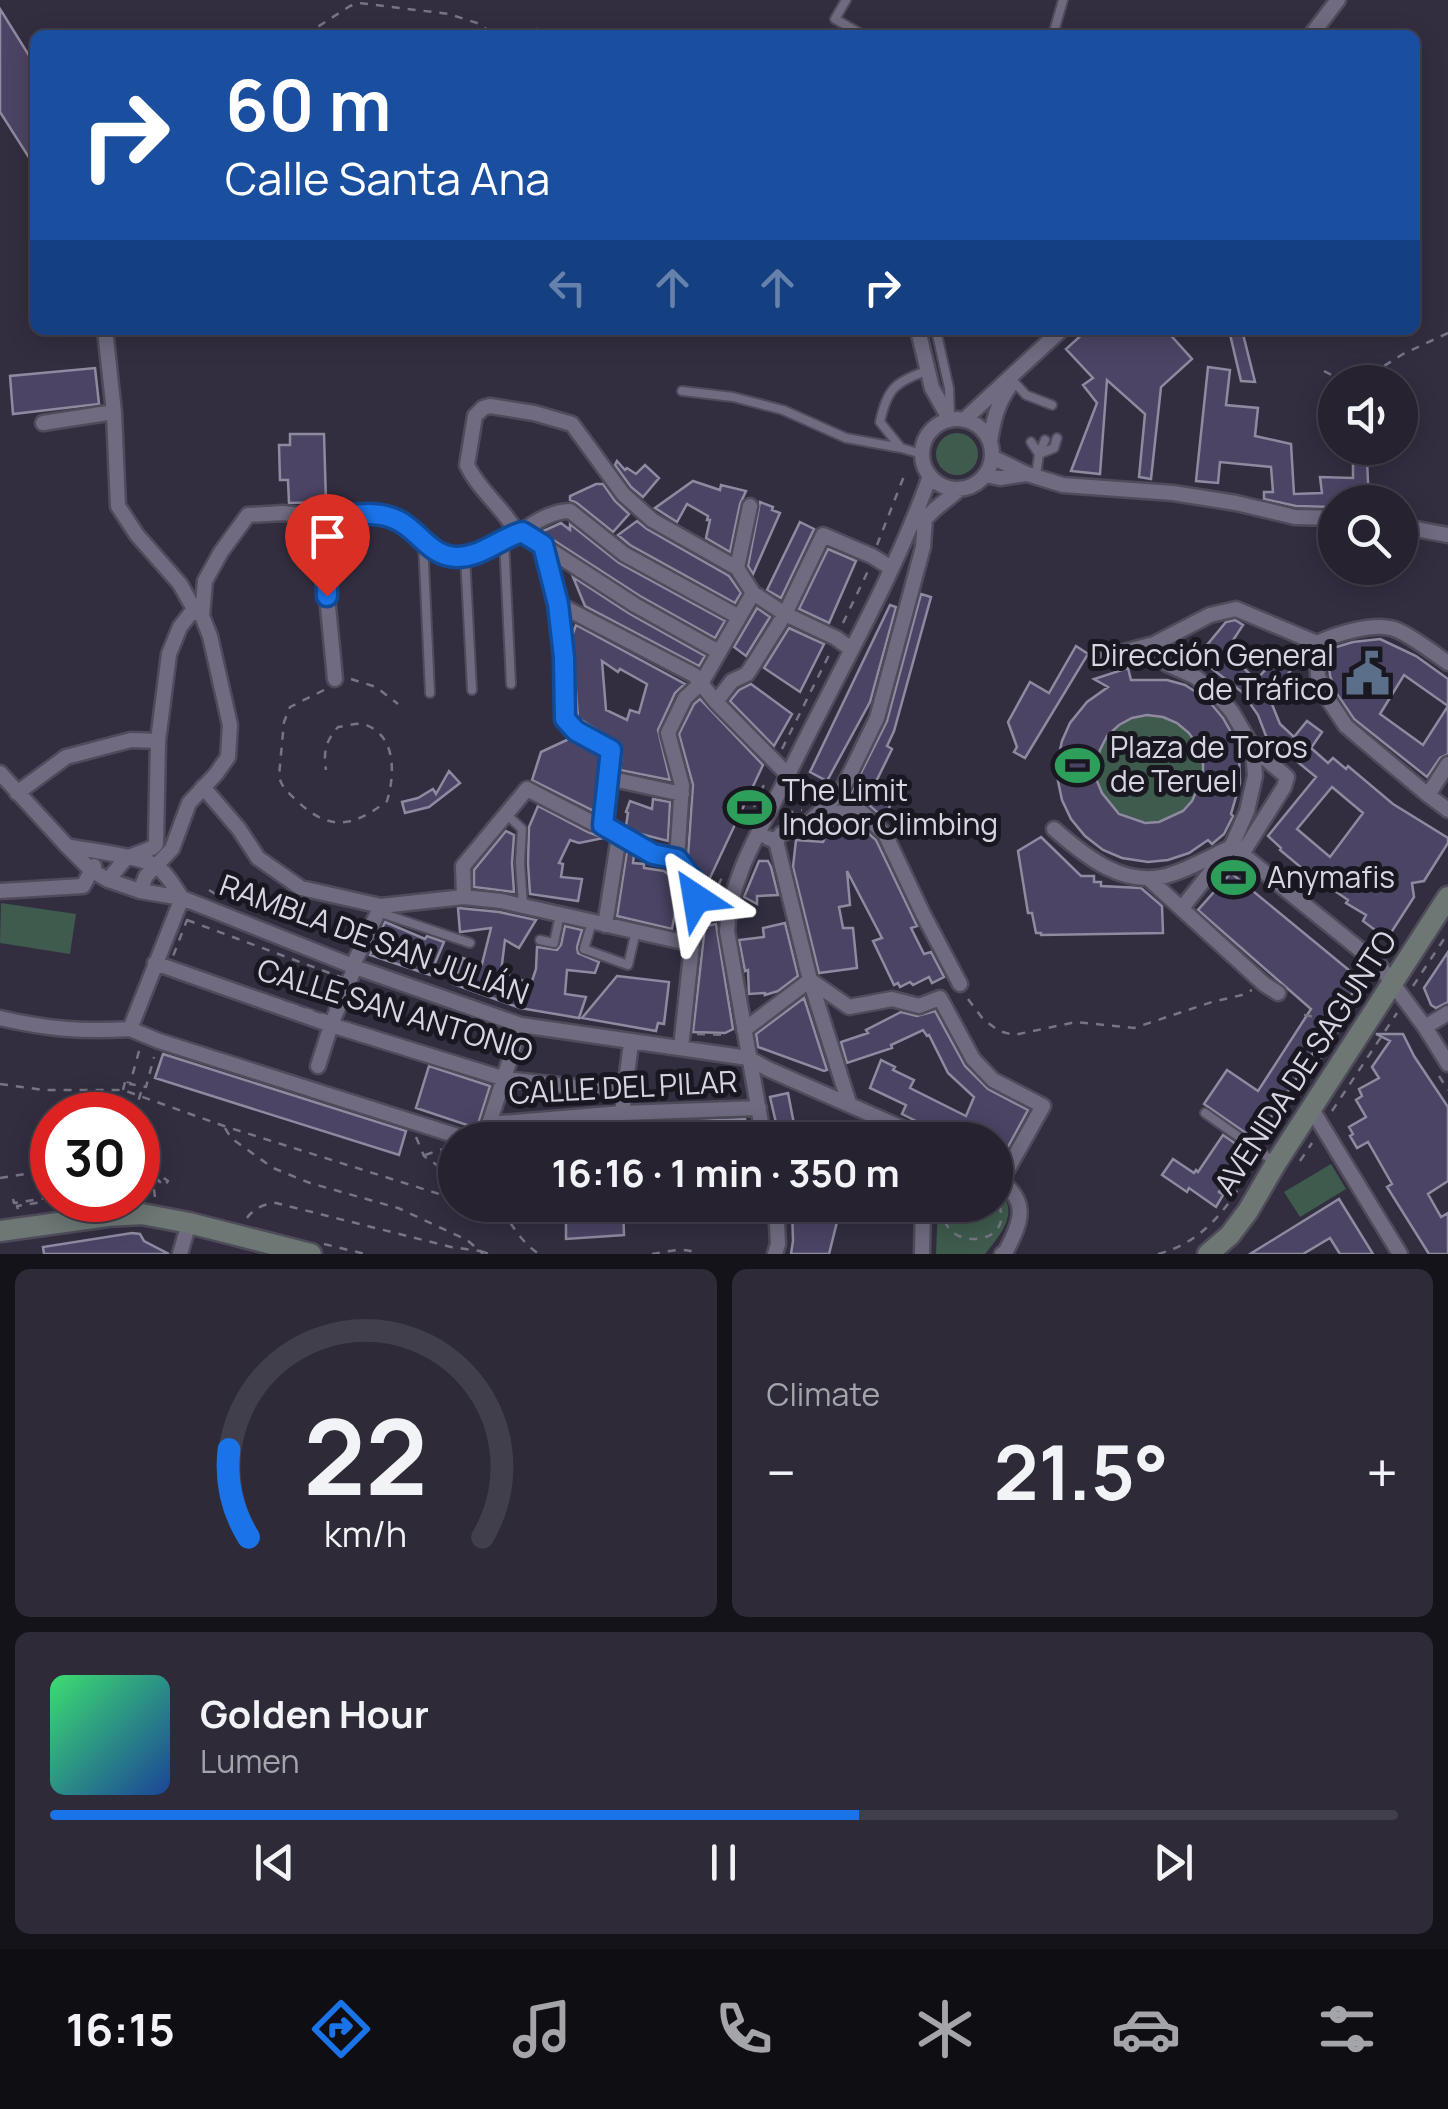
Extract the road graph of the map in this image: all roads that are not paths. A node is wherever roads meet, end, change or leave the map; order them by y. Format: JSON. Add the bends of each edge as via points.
{"nodes":[{"id":1,"x":846,"y":0,"type":"edge"},
{"id":2,"x":1063,"y":0,"type":"edge"},
{"id":3,"x":1338,"y":0,"type":"edge"},
{"id":4,"x":854,"y":30,"type":"edge"},
{"id":5,"x":1054,"y":30,"type":"edge"},
{"id":6,"x":1315,"y":30,"type":"edge"},
{"id":7,"x":106,"y":335,"type":"edge"},
{"id":8,"x":919,"y":335,"type":"edge"},
{"id":9,"x":937,"y":335,"type":"edge"},
{"id":10,"x":1056,"y":335,"type":"edge"},
{"id":11,"x":1035,"y":354,"type":"junction"},
{"id":12,"x":926,"y":371,"type":"junction"},
{"id":13,"x":1014,"y":382,"type":"junction"},
{"id":14,"x":682,"y":391,"type":"dead end"},
{"id":15,"x":1026,"y":395,"type":"junction"},
{"id":16,"x":1052,"y":405,"type":"dead end"},
{"id":17,"x":1040,"y":406,"type":"dead end"},
{"id":18,"x":1026,"y":409,"type":"dead end"},
{"id":19,"x":114,"y":412,"type":"junction"},
{"id":20,"x":957,"y":420,"type":"junction"},
{"id":21,"x":42,"y":423,"type":"dead end"},
{"id":22,"x":1057,"y":438,"type":"dead end"},
{"id":23,"x":1045,"y":440,"type":"dead end"},
{"id":24,"x":1031,"y":442,"type":"dead end"},
{"id":25,"x":901,"y":448,"type":"junction"},
{"id":26,"x":991,"y":449,"type":"junction"},
{"id":27,"x":922,"y":454,"type":"junction"},
{"id":28,"x":1038,"y":454,"type":"junction"},
{"id":29,"x":1031,"y":475,"type":"junction"},
{"id":30,"x":930,"y":476,"type":"junction"},
{"id":31,"x":985,"y":476,"type":"junction"},
{"id":32,"x":960,"y":489,"type":"junction"},
{"id":33,"x":750,"y":506,"type":"dead end"},
{"id":34,"x":326,"y":518,"type":"junction"},
{"id":35,"x":1318,"y":518,"type":"edge"},
{"id":36,"x":925,"y":519,"type":"junction"},
{"id":37,"x":1418,"y":529,"type":"edge"},
{"id":38,"x":514,"y":535,"type":"junction"},
{"id":39,"x":1448,"y":535,"type":"edge"},
{"id":40,"x":906,"y":539,"type":"junction"},
{"id":41,"x":423,"y":542,"type":"junction"},
{"id":42,"x":543,"y":545,"type":"junction"},
{"id":43,"x":465,"y":556,"type":"junction"},
{"id":44,"x":737,"y":568,"type":"junction"},
{"id":45,"x":892,"y":568,"type":"junction"},
{"id":46,"x":753,"y":593,"type":"junction"},
{"id":47,"x":558,"y":604,"type":"junction"},
{"id":48,"x":198,"y":612,"type":"junction"},
{"id":49,"x":784,"y":614,"type":"junction"},
{"id":50,"x":739,"y":617,"type":"junction"},
{"id":51,"x":1318,"y":643,"type":"junction"},
{"id":52,"x":1154,"y":644,"type":"junction"},
{"id":53,"x":851,"y":649,"type":"junction"},
{"id":54,"x":719,"y":652,"type":"junction"},
{"id":55,"x":1098,"y":652,"type":"dead end"},
{"id":56,"x":1448,"y":663,"type":"edge"},
{"id":57,"x":335,"y":677,"type":"road end"},
{"id":58,"x":702,"y":682,"type":"junction"},
{"id":59,"x":512,"y":684,"type":"dead end"},
{"id":60,"x":472,"y":690,"type":"dead end"},
{"id":61,"x":430,"y":693,"type":"dead end"},
{"id":62,"x":716,"y":702,"type":"junction"},
{"id":63,"x":158,"y":741,"type":"junction"},
{"id":64,"x":1252,"y":748,"type":"junction"},
{"id":65,"x":1448,"y":764,"type":"edge"},
{"id":66,"x":0,"y":773,"type":"edge"},
{"id":67,"x":788,"y":775,"type":"junction"},
{"id":68,"x":608,"y":778,"type":"junction"},
{"id":69,"x":203,"y":787,"type":"junction"},
{"id":70,"x":17,"y":794,"type":"junction"},
{"id":71,"x":682,"y":794,"type":"junction"},
{"id":72,"x":1428,"y":796,"type":"junction"},
{"id":73,"x":1448,"y":810,"type":"edge"},
{"id":74,"x":506,"y":814,"type":"junction"},
{"id":75,"x":807,"y":824,"type":"junction"},
{"id":76,"x":603,"y":825,"type":"junction"},
{"id":77,"x":1054,"y":829,"type":"dead end"},
{"id":78,"x":758,"y":834,"type":"junction"},
{"id":79,"x":620,"y":836,"type":"junction"},
{"id":80,"x":776,"y":841,"type":"junction"},
{"id":81,"x":66,"y":846,"type":"junction"},
{"id":82,"x":1235,"y":848,"type":"junction"},
{"id":83,"x":103,"y":853,"type":"junction"},
{"id":84,"x":126,"y":858,"type":"junction"},
{"id":85,"x":677,"y":859,"type":"junction"},
{"id":86,"x":156,"y":865,"type":"junction"},
{"id":87,"x":91,"y":870,"type":"junction"},
{"id":88,"x":1149,"y":879,"type":"junction"},
{"id":89,"x":108,"y":880,"type":"junction"},
{"id":90,"x":0,"y":891,"type":"edge"},
{"id":91,"x":140,"y":891,"type":"junction"},
{"id":92,"x":464,"y":897,"type":"junction"},
{"id":93,"x":1448,"y":897,"type":"edge"},
{"id":94,"x":182,"y":898,"type":"junction"},
{"id":95,"x":696,"y":898,"type":"junction"},
{"id":96,"x":728,"y":904,"type":"junction"},
{"id":97,"x":523,"y":906,"type":"junction"},
{"id":98,"x":1182,"y":908,"type":"junction"},
{"id":99,"x":379,"y":909,"type":"junction"},
{"id":100,"x":560,"y":914,"type":"junction"},
{"id":101,"x":599,"y":923,"type":"junction"},
{"id":102,"x":636,"y":931,"type":"junction"},
{"id":103,"x":540,"y":940,"type":"dead end"},
{"id":104,"x":470,"y":943,"type":"dead end"},
{"id":105,"x":692,"y":944,"type":"junction"},
{"id":106,"x":155,"y":963,"type":"junction"},
{"id":107,"x":350,"y":970,"type":"junction"},
{"id":108,"x":810,"y":980,"type":"junction"},
{"id":109,"x":960,"y":984,"type":"road end"},
{"id":110,"x":1403,"y":985,"type":"junction"},
{"id":111,"x":1278,"y":993,"type":"dead end"},
{"id":112,"x":1448,"y":1013,"type":"edge"},
{"id":113,"x":0,"y":1018,"type":"edge"},
{"id":114,"x":332,"y":1025,"type":"junction"},
{"id":115,"x":521,"y":1025,"type":"junction"},
{"id":116,"x":1426,"y":1027,"type":"junction"},
{"id":117,"x":137,"y":1032,"type":"junction"},
{"id":118,"x":737,"y":1033,"type":"junction"},
{"id":119,"x":631,"y":1043,"type":"junction"},
{"id":120,"x":681,"y":1048,"type":"junction"},
{"id":121,"x":748,"y":1058,"type":"junction"},
{"id":122,"x":1448,"y":1064,"type":"edge"},
{"id":123,"x":318,"y":1066,"type":"dead end"},
{"id":124,"x":504,"y":1079,"type":"junction"},
{"id":125,"x":623,"y":1092,"type":"junction"},
{"id":126,"x":849,"y":1103,"type":"junction"},
{"id":127,"x":759,"y":1108,"type":"junction"},
{"id":128,"x":1311,"y":1108,"type":"junction"},
{"id":129,"x":622,"y":1113,"type":"junction"},
{"id":130,"x":1205,"y":1113,"type":"dead end"},
{"id":131,"x":761,"y":1122,"type":"edge"},
{"id":132,"x":888,"y":1122,"type":"edge"},
{"id":133,"x":438,"y":1130,"type":"edge"},
{"id":134,"x":1013,"y":1155,"type":"edge"},
{"id":135,"x":1268,"y":1157,"type":"junction"},
{"id":136,"x":1264,"y":1182,"type":"junction"},
{"id":137,"x":1013,"y":1189,"type":"edge"},
{"id":138,"x":777,"y":1222,"type":"edge"},
{"id":139,"x":927,"y":1222,"type":"edge"},
{"id":140,"x":190,"y":1223,"type":"junction"},
{"id":141,"x":0,"y":1232,"type":"edge"},
{"id":142,"x":180,"y":1254,"type":"edge"},
{"id":143,"x":310,"y":1254,"type":"edge"},
{"id":144,"x":774,"y":1254,"type":"edge"},
{"id":145,"x":922,"y":1254,"type":"edge"},
{"id":146,"x":1002,"y":1254,"type":"edge"},
{"id":147,"x":1190,"y":1254,"type":"edge"},
{"id":148,"x":1208,"y":1254,"type":"edge"},
{"id":149,"x":1400,"y":1254,"type":"edge"}],
"edges":[{"from":1,"to":4,"type":"lane","via":[[835,20]]},
{"from":2,"to":5,"type":"lane"},
{"from":3,"to":6,"type":"street"},
{"from":7,"to":19,"type":"street"},
{"from":8,"to":12,"type":"street"},
{"from":9,"to":20,"type":"lane"},
{"from":10,"to":11,"type":"street"},
{"from":11,"to":13,"type":"street"},
{"from":11,"to":20,"type":"street"},
{"from":12,"to":20,"type":"street"},
{"from":12,"to":25,"type":"lane","via":[[902,380],[883,406],[880,422]]},
{"from":13,"to":15,"type":"lane"},
{"from":13,"to":26,"type":"street","via":[[994,416]]},
{"from":14,"to":25,"type":"lane","via":[[782,410],[846,438]]},
{"from":15,"to":16,"type":"lane"},
{"from":15,"to":17,"type":"lane"},
{"from":15,"to":18,"type":"lane"},
{"from":19,"to":21,"type":"street"},
{"from":19,"to":48,"type":"street","via":[[118,506]]},
{"from":20,"to":26,"type":"street","via":[[975,424]]},
{"from":20,"to":27,"type":"street","via":[[930,432]]},
{"from":22,"to":28,"type":"lane","via":[[1054,448]]},
{"from":23,"to":28,"type":"lane"},
{"from":24,"to":28,"type":"lane"},
{"from":25,"to":27,"type":"lane"},
{"from":26,"to":29,"type":"street"},
{"from":26,"to":31,"type":"street"},
{"from":27,"to":30,"type":"street"},
{"from":28,"to":29,"type":"lane"},
{"from":29,"to":31,"type":"street"},
{"from":29,"to":35,"type":"street","via":[[1064,485],[1173,493]]},
{"from":30,"to":32,"type":"street"},
{"from":30,"to":40,"type":"street"},
{"from":31,"to":32,"type":"street"},
{"from":32,"to":36,"type":"street"},
{"from":33,"to":44,"type":"street"},
{"from":34,"to":41,"type":"street","via":[[394,518]]},
{"from":34,"to":48,"type":"street","via":[[248,515],[205,582]]},
{"from":34,"to":57,"type":"street"},
{"from":36,"to":40,"type":"street"},
{"from":36,"to":75,"type":"street","via":[[877,718],[841,792]]},
{"from":37,"to":39,"type":"street"},
{"from":38,"to":42,"type":"street"},
{"from":38,"to":43,"type":"street"},
{"from":38,"to":44,"type":"street","via":[[467,466],[475,416],[490,406],[572,424],[652,520]]},
{"from":38,"to":50,"type":"street","via":[[570,511],[624,554]]},
{"from":38,"to":59,"type":"lane"},
{"from":40,"to":45,"type":"street"},
{"from":41,"to":43,"type":"street","via":[[440,554]]},
{"from":41,"to":61,"type":"lane"},
{"from":42,"to":47,"type":"street"},
{"from":42,"to":54,"type":"street"},
{"from":43,"to":60,"type":"lane"},
{"from":44,"to":46,"type":"street"},
{"from":45,"to":49,"type":"street","via":[[823,534]]},
{"from":45,"to":53,"type":"street"},
{"from":46,"to":49,"type":"street"},
{"from":46,"to":50,"type":"street"},
{"from":47,"to":58,"type":"street"},
{"from":47,"to":68,"type":"street","via":[[565,719],[611,750]]},
{"from":48,"to":63,"type":"street","via":[[180,627],[169,654]]},
{"from":48,"to":69,"type":"street","via":[[210,636],[230,726],[228,757]]},
{"from":49,"to":53,"type":"street"},
{"from":49,"to":62,"type":"street","via":[[747,674]]},
{"from":50,"to":54,"type":"street"},
{"from":51,"to":52,"type":"street","via":[[1236,609]]},
{"from":51,"to":56,"type":"street","via":[[1394,628]]},
{"from":51,"to":72,"type":"street","via":[[1318,676],[1346,726]]},
{"from":52,"to":55,"type":"street"},
{"from":52,"to":64,"type":"street","via":[[1166,664],[1216,692]]},
{"from":53,"to":67,"type":"street"},
{"from":54,"to":58,"type":"street"},
{"from":58,"to":62,"type":"street"},
{"from":58,"to":71,"type":"street","via":[[684,698],[668,733]]},
{"from":62,"to":67,"type":"street"},
{"from":63,"to":70,"type":"street","via":[[131,740],[66,757]]},
{"from":63,"to":84,"type":"street","via":[[156,844]]},
{"from":64,"to":82,"type":"street","via":[[1255,776]]},
{"from":64,"to":82,"type":"street","via":[[1288,777]]},
{"from":65,"to":72,"type":"street"},
{"from":66,"to":70,"type":"street","name":"RAMBLA DE SAN JULIÁN"},
{"from":67,"to":78,"type":"street"},
{"from":68,"to":71,"type":"street"},
{"from":68,"to":76,"type":"street"},
{"from":69,"to":86,"type":"street","via":[[188,803],[172,849]]},
{"from":69,"to":99,"type":"street","via":[[258,858],[301,888]]},
{"from":70,"to":81,"type":"street","name":"RAMBLA DE SAN JULIÁN"},
{"from":71,"to":85,"type":"street"},
{"from":72,"to":73,"type":"street"},
{"from":74,"to":76,"type":"street","via":[[527,789]]},
{"from":74,"to":92,"type":"street","via":[[463,866]]},
{"from":74,"to":97,"type":"lane","via":[[522,829]]},
{"from":75,"to":80,"type":"street"},
{"from":75,"to":109,"type":"street","via":[[859,810],[886,834]]},
{"from":76,"to":79,"type":"street"},
{"from":77,"to":88,"type":"street","via":[[1112,872]]},
{"from":78,"to":80,"type":"street"},
{"from":78,"to":96,"type":"street"},
{"from":79,"to":85,"type":"street"},
{"from":79,"to":101,"type":"street"},
{"from":80,"to":108,"type":"street"},
{"from":81,"to":83,"type":"street"},
{"from":81,"to":87,"type":"street","name":"RAMBLA DE SAN JULIÁN"},
{"from":82,"to":88,"type":"street"},
{"from":82,"to":98,"type":"street"},
{"from":82,"to":110,"type":"street"},
{"from":83,"to":84,"type":"street"},
{"from":83,"to":87,"type":"street"},
{"from":84,"to":86,"type":"street"},
{"from":84,"to":89,"type":"street"},
{"from":85,"to":95,"type":"street"},
{"from":86,"to":91,"type":"street"},
{"from":86,"to":94,"type":"street","name":"RAMBLA DE SAN JULIÁN"},
{"from":87,"to":89,"type":"street","name":"RAMBLA DE SAN JULIÁN"},
{"from":87,"to":90,"type":"street","via":[[82,886]]},
{"from":88,"to":98,"type":"street"},
{"from":89,"to":91,"type":"street","name":"RAMBLA DE SAN JULIÁN"},
{"from":91,"to":94,"type":"street","name":"RAMBLA DE SAN JULIÁN"},
{"from":92,"to":97,"type":"street"},
{"from":92,"to":99,"type":"street"},
{"from":93,"to":110,"type":"main road","name":"AVENIDA DE SAGUNTO"},
{"from":94,"to":106,"type":"street"},
{"from":94,"to":107,"type":"street","name":"RAMBLA DE SAN JULIÁN"},
{"from":95,"to":96,"type":"street"},
{"from":95,"to":105,"type":"street"},
{"from":96,"to":118,"type":"street"},
{"from":97,"to":100,"type":"street"},
{"from":98,"to":111,"type":"street"},
{"from":99,"to":104,"type":"lane"},
{"from":99,"to":107,"type":"street"},
{"from":100,"to":101,"type":"street"},
{"from":100,"to":103,"type":"lane","via":[[554,943]]},
{"from":101,"to":102,"type":"street"},
{"from":101,"to":102,"type":"lane","via":[[584,949],[628,964]]},
{"from":102,"to":105,"type":"street"},
{"from":105,"to":120,"type":"street"},
{"from":106,"to":114,"type":"street","name":"CALLE SAN ANTONIO"},
{"from":106,"to":117,"type":"street"},
{"from":107,"to":114,"type":"street"},
{"from":107,"to":115,"type":"street","name":"RAMBLA DE SAN JULIÁN"},
{"from":108,"to":118,"type":"street"},
{"from":108,"to":126,"type":"street"},
{"from":108,"to":134,"type":"street","via":[[850,1007],[892,999],[920,1006],[940,998],[993,1080],[1044,1106]]},
{"from":110,"to":116,"type":"street"},
{"from":110,"to":128,"type":"main road","name":"AVENIDA DE SAGUNTO"},
{"from":112,"to":116,"type":"street"},
{"from":113,"to":117,"type":"street","via":[[38,1027]]},
{"from":114,"to":123,"type":"street"},
{"from":114,"to":124,"type":"street","name":"CALLE SAN ANTONIO"},
{"from":115,"to":119,"type":"street","name":"RAMBLA DE SAN JULIÁN"},
{"from":115,"to":124,"type":"street"},
{"from":116,"to":122,"type":"street"},
{"from":117,"to":133,"type":"street"},
{"from":118,"to":121,"type":"street"},
{"from":119,"to":120,"type":"street","name":"RAMBLA DE SAN JULIÁN"},
{"from":119,"to":125,"type":"street"},
{"from":120,"to":121,"type":"street","name":"RAMBLA DE SAN JULIÁN"},
{"from":121,"to":126,"type":"street","name":"RAMBLA DE SAN JULIÁN"},
{"from":121,"to":127,"type":"street"},
{"from":124,"to":125,"type":"street","name":"CALLE SAN ANTONIO"},
{"from":124,"to":129,"type":"street","name":"CALLE DEL PILAR","via":[[489,1124]]},
{"from":125,"to":129,"type":"street"},
{"from":126,"to":132,"type":"street","name":"RAMBLA DE SAN JULIÁN"},
{"from":127,"to":129,"type":"street","name":"CALLE DEL PILAR"},
{"from":127,"to":131,"type":"street"},
{"from":128,"to":135,"type":"main road","name":"AVENIDA DE SAGUNTO"},
{"from":128,"to":149,"type":"street"},
{"from":130,"to":135,"type":"lane"},
{"from":135,"to":136,"type":"main road","name":"AVENIDA DE SAGUNTO"},
{"from":136,"to":147,"type":"main road","via":[[1224,1230]]},
{"from":136,"to":148,"type":"main road","name":"AVENIDA DE SAGUNTO","via":[[1230,1234]]},
{"from":137,"to":146,"type":"street","via":[[1020,1225]]},
{"from":138,"to":144,"type":"street"},
{"from":139,"to":145,"type":"street"},
{"from":140,"to":141,"type":"main road","via":[[142,1214]]},
{"from":140,"to":142,"type":"street"},
{"from":140,"to":143,"type":"main road"}]}
